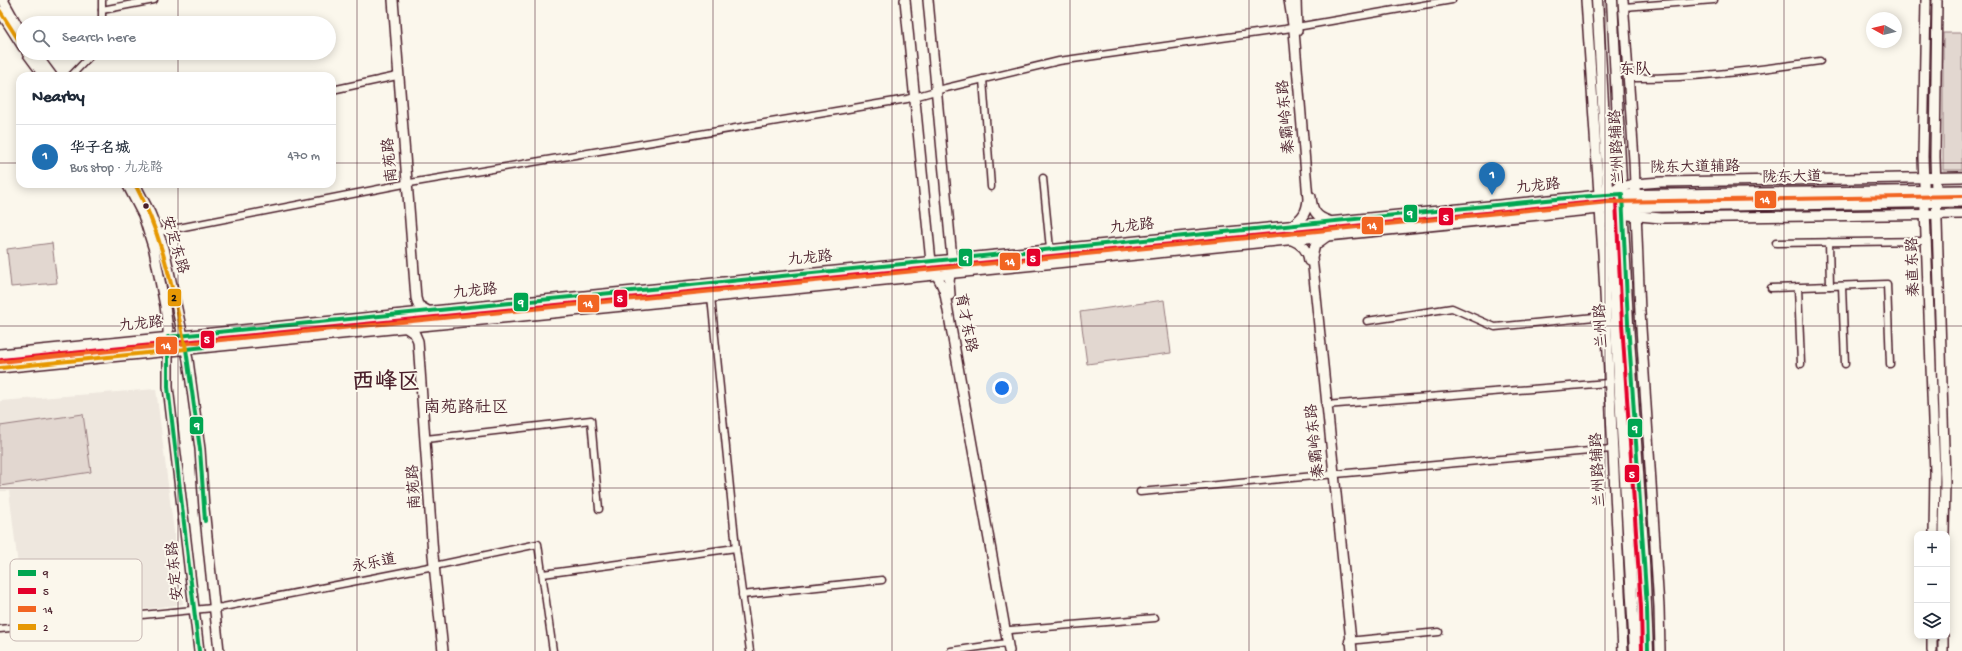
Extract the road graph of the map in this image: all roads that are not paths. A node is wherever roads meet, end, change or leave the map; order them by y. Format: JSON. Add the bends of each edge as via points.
{"nodes":[{"id":1,"x":3,"y":0,"type":"edge"},
{"id":2,"x":102,"y":0,"type":"edge"},
{"id":3,"x":154,"y":0,"type":"edge"},
{"id":4,"x":389,"y":0,"type":"edge"},
{"id":5,"x":392,"y":0,"type":"edge"},
{"id":6,"x":905,"y":0,"type":"edge"},
{"id":7,"x":928,"y":0,"type":"edge"},
{"id":8,"x":1289,"y":0,"type":"edge"},
{"id":9,"x":1296,"y":0,"type":"edge"},
{"id":10,"x":1452,"y":0,"type":"edge"},
{"id":11,"x":1586,"y":0,"type":"edge"},
{"id":12,"x":1597,"y":0,"type":"edge"},
{"id":13,"x":1612,"y":0,"type":"edge"},
{"id":14,"x":1714,"y":0,"type":"edge"},
{"id":15,"x":1926,"y":0,"type":"edge"},
{"id":16,"x":1937,"y":0,"type":"edge"},
{"id":17,"x":1624,"y":4,"type":"edge"},
{"id":18,"x":102,"y":10,"type":"junction"},
{"id":19,"x":0,"y":11,"type":"edge"},
{"id":20,"x":102,"y":16,"type":"edge"},
{"id":21,"x":16,"y":26,"type":"edge"},
{"id":22,"x":1295,"y":27,"type":"junction"},
{"id":23,"x":16,"y":36,"type":"edge"},
{"id":24,"x":32,"y":60,"type":"edge"},
{"id":25,"x":40,"y":60,"type":"edge"},
{"id":26,"x":86,"y":60,"type":"edge"},
{"id":27,"x":1820,"y":61,"type":"dead end"},
{"id":28,"x":41,"y":72,"type":"edge"},
{"id":29,"x":49,"y":72,"type":"edge"},
{"id":30,"x":75,"y":72,"type":"edge"},
{"id":31,"x":396,"y":76,"type":"junction"},
{"id":32,"x":1628,"y":78,"type":"junction"},
{"id":33,"x":983,"y":79,"type":"junction"},
{"id":34,"x":336,"y":89,"type":"edge"},
{"id":35,"x":937,"y":90,"type":"junction"},
{"id":36,"x":915,"y":96,"type":"junction"},
{"id":37,"x":1962,"y":177,"type":"edge"},
{"id":38,"x":1043,"y":178,"type":"dead end"},
{"id":39,"x":1924,"y":178,"type":"junction"},
{"id":40,"x":1936,"y":178,"type":"junction"},
{"id":41,"x":406,"y":183,"type":"junction"},
{"id":42,"x":1634,"y":184,"type":"junction"},
{"id":43,"x":991,"y":187,"type":"dead end"},
{"id":44,"x":129,"y":188,"type":"edge"},
{"id":45,"x":137,"y":188,"type":"edge"},
{"id":46,"x":1622,"y":190,"type":"junction"},
{"id":47,"x":1925,"y":190,"type":"junction"},
{"id":48,"x":1936,"y":190,"type":"junction"},
{"id":49,"x":1962,"y":190,"type":"edge"},
{"id":50,"x":1606,"y":193,"type":"junction"},
{"id":51,"x":1635,"y":194,"type":"junction"},
{"id":52,"x":1926,"y":202,"type":"junction"},
{"id":53,"x":1937,"y":202,"type":"junction"},
{"id":54,"x":1962,"y":202,"type":"edge"},
{"id":55,"x":1635,"y":207,"type":"junction"},
{"id":56,"x":1607,"y":210,"type":"junction"},
{"id":57,"x":1623,"y":211,"type":"junction"},
{"id":58,"x":1926,"y":214,"type":"junction"},
{"id":59,"x":1937,"y":214,"type":"junction"},
{"id":60,"x":1962,"y":214,"type":"edge"},
{"id":61,"x":1636,"y":217,"type":"junction"},
{"id":62,"x":1330,"y":222,"type":"junction"},
{"id":63,"x":1291,"y":226,"type":"junction"},
{"id":64,"x":158,"y":232,"type":"junction"},
{"id":65,"x":1328,"y":236,"type":"junction"},
{"id":66,"x":1290,"y":240,"type":"junction"},
{"id":67,"x":1927,"y":241,"type":"junction"},
{"id":68,"x":1829,"y":242,"type":"junction"},
{"id":69,"x":1776,"y":243,"type":"dead end"},
{"id":70,"x":1050,"y":249,"type":"junction"},
{"id":71,"x":952,"y":259,"type":"junction"},
{"id":72,"x":931,"y":262,"type":"junction"},
{"id":73,"x":951,"y":274,"type":"junction"},
{"id":74,"x":935,"y":275,"type":"junction"},
{"id":75,"x":1830,"y":286,"type":"junction"},
{"id":76,"x":1842,"y":286,"type":"junction"},
{"id":77,"x":1798,"y":287,"type":"junction"},
{"id":78,"x":1771,"y":288,"type":"dead end"},
{"id":79,"x":711,"y":297,"type":"junction"},
{"id":80,"x":428,"y":311,"type":"junction"},
{"id":81,"x":404,"y":314,"type":"junction"},
{"id":82,"x":1605,"y":316,"type":"junction"},
{"id":83,"x":1367,"y":321,"type":"dead end"},
{"id":84,"x":429,"y":325,"type":"junction"},
{"id":85,"x":404,"y":327,"type":"junction"},
{"id":86,"x":183,"y":335,"type":"junction"},
{"id":87,"x":168,"y":337,"type":"junction"},
{"id":88,"x":186,"y":350,"type":"junction"},
{"id":89,"x":168,"y":351,"type":"junction"},
{"id":90,"x":0,"y":354,"type":"edge"},
{"id":91,"x":1801,"y":364,"type":"dead end"},
{"id":92,"x":1845,"y":364,"type":"dead end"},
{"id":93,"x":1890,"y":364,"type":"dead end"},
{"id":94,"x":0,"y":368,"type":"edge"},
{"id":95,"x":1608,"y":383,"type":"junction"},
{"id":96,"x":1324,"y":405,"type":"junction"},
{"id":97,"x":428,"y":439,"type":"junction"},
{"id":98,"x":1612,"y":449,"type":"junction"},
{"id":99,"x":1332,"y":474,"type":"junction"},
{"id":100,"x":1140,"y":492,"type":"dead end"},
{"id":101,"x":599,"y":509,"type":"dead end"},
{"id":102,"x":1934,"y":531,"type":"edge"},
{"id":103,"x":1944,"y":531,"type":"edge"},
{"id":104,"x":736,"y":548,"type":"junction"},
{"id":105,"x":436,"y":566,"type":"junction"},
{"id":106,"x":543,"y":574,"type":"junction"},
{"id":107,"x":882,"y":580,"type":"dead end"},
{"id":108,"x":742,"y":595,"type":"junction"},
{"id":109,"x":214,"y":608,"type":"junction"},
{"id":110,"x":194,"y":609,"type":"junction"},
{"id":111,"x":142,"y":614,"type":"edge"},
{"id":112,"x":1155,"y":618,"type":"dead end"},
{"id":113,"x":10,"y":628,"type":"edge"},
{"id":114,"x":0,"y":629,"type":"edge"},
{"id":115,"x":1010,"y":630,"type":"junction"},
{"id":116,"x":1439,"y":632,"type":"dead end"},
{"id":117,"x":1932,"y":639,"type":"edge"},
{"id":118,"x":1943,"y":639,"type":"edge"},
{"id":119,"x":1350,"y":641,"type":"junction"},
{"id":120,"x":1008,"y":647,"type":"edge"},
{"id":121,"x":199,"y":651,"type":"edge"},
{"id":122,"x":219,"y":651,"type":"edge"},
{"id":123,"x":443,"y":651,"type":"edge"},
{"id":124,"x":446,"y":651,"type":"edge"},
{"id":125,"x":553,"y":651,"type":"edge"},
{"id":126,"x":750,"y":651,"type":"edge"},
{"id":127,"x":951,"y":651,"type":"edge"},
{"id":128,"x":1013,"y":651,"type":"edge"},
{"id":129,"x":1349,"y":651,"type":"edge"},
{"id":130,"x":1352,"y":651,"type":"edge"},
{"id":131,"x":1623,"y":651,"type":"edge"},
{"id":132,"x":1635,"y":651,"type":"edge"},
{"id":133,"x":1648,"y":651,"type":"edge"},
{"id":134,"x":1660,"y":651,"type":"edge"},
{"id":135,"x":1932,"y":651,"type":"edge"},
{"id":136,"x":1943,"y":651,"type":"edge"}],
"edges":[{"from":1,"to":21,"type":"street"},
{"from":2,"to":18,"type":"street"},
{"from":3,"to":18,"type":"street"},
{"from":4,"to":31,"type":"street","name":"南苑路"},
{"from":5,"to":31,"type":"street","name":"南苑路"},
{"from":6,"to":36,"type":"street","name":"育才东路"},
{"from":7,"to":35,"type":"street","name":"育才东路"},
{"from":8,"to":22,"type":"street","name":"秦霸岭东路"},
{"from":9,"to":22,"type":"street","name":"秦霸岭东路"},
{"from":10,"to":22,"type":"street"},
{"from":11,"to":50,"type":"street","name":"兰州路辅路"},
{"from":12,"to":50,"type":"main road","name":"兰州路"},
{"from":13,"to":46,"type":"main road","name":"兰州路"},
{"from":14,"to":17,"type":"street"},
{"from":15,"to":39,"type":"street","name":"秦直东路"},
{"from":16,"to":40,"type":"street","name":"秦直东路"},
{"from":17,"to":32,"type":"street","name":"兰州路辅路"},
{"from":18,"to":20,"type":"street"},
{"from":19,"to":23,"type":"street"},
{"from":22,"to":33,"type":"street","via":[[1059,61]]},
{"from":22,"to":62,"type":"street","name":"秦霸岭东路","via":[[1312,206],[1318,216]]},
{"from":22,"to":63,"type":"street","name":"秦霸岭东路","via":[[1308,199],[1305,214]]},
{"from":24,"to":28,"type":"street"},
{"from":25,"to":29,"type":"street"},
{"from":26,"to":30,"type":"street"},
{"from":27,"to":32,"type":"street","via":[[1749,71]]},
{"from":31,"to":34,"type":"street"},
{"from":31,"to":41,"type":"street","name":"南苑路"},
{"from":32,"to":42,"type":"street","name":"兰州路辅路"},
{"from":33,"to":35,"type":"street"},
{"from":33,"to":43,"type":"street"},
{"from":35,"to":36,"type":"street"},
{"from":35,"to":71,"type":"street","name":"育才东路"},
{"from":36,"to":41,"type":"street"},
{"from":36,"to":72,"type":"street","name":"育才东路"},
{"from":37,"to":40,"type":"street","name":"陇东大道辅路"},
{"from":38,"to":70,"type":"street"},
{"from":39,"to":40,"type":"street","name":"陇东大道辅路"},
{"from":39,"to":42,"type":"street","name":"陇东大道辅路"},
{"from":39,"to":47,"type":"street","name":"秦直东路"},
{"from":40,"to":48,"type":"street","name":"秦直东路"},
{"from":41,"to":64,"type":"street"},
{"from":41,"to":80,"type":"street","name":"南苑路","via":[[416,298],[418,305]]},
{"from":41,"to":81,"type":"street","name":"南苑路","via":[[413,298],[410,308]]},
{"from":42,"to":46,"type":"street","name":"陇东大道辅路"},
{"from":42,"to":51,"type":"street","name":"兰州路辅路"},
{"from":44,"to":87,"type":"street","name":"安定东路","via":[[144,215],[151,240],[165,306]]},
{"from":45,"to":64,"type":"street","name":"安定东路"},
{"from":46,"to":50,"type":"street","name":"九龙路"},
{"from":46,"to":51,"type":"street","name":"陇东大道"},
{"from":46,"to":57,"type":"main road","name":"兰州路"},
{"from":47,"to":48,"type":"street","name":"陇东大道"},
{"from":47,"to":51,"type":"street","name":"陇东大道"},
{"from":47,"to":52,"type":"street","name":"秦直东路"},
{"from":48,"to":49,"type":"street","name":"陇东大道"},
{"from":48,"to":53,"type":"street","name":"秦直东路"},
{"from":50,"to":56,"type":"main road","name":"兰州路"},
{"from":50,"to":62,"type":"street","name":"九龙路"},
{"from":51,"to":55,"type":"street","name":"兰州路辅路"},
{"from":52,"to":53,"type":"street","name":"陇东大道"},
{"from":52,"to":55,"type":"street","name":"陇东大道"},
{"from":52,"to":58,"type":"street","name":"秦直东路"},
{"from":53,"to":54,"type":"street","name":"陇东大道"},
{"from":53,"to":59,"type":"street","name":"秦直东路"},
{"from":55,"to":57,"type":"street","name":"陇东大道"},
{"from":55,"to":61,"type":"street","name":"兰州路辅路"},
{"from":56,"to":57,"type":"street"},
{"from":56,"to":65,"type":"street","name":"九龙路"},
{"from":56,"to":82,"type":"street","name":"兰州路辅路"},
{"from":56,"to":132,"type":"main road","name":"兰州路"},
{"from":57,"to":61,"type":"street"},
{"from":57,"to":133,"type":"main road","name":"兰州路"},
{"from":58,"to":59,"type":"street"},
{"from":58,"to":61,"type":"street"},
{"from":58,"to":67,"type":"street","name":"秦直东路"},
{"from":59,"to":60,"type":"street"},
{"from":59,"to":103,"type":"street","name":"秦直东路","via":[[1945,481]]},
{"from":61,"to":134,"type":"street","name":"兰州路辅路","via":[[1660,607]]},
{"from":62,"to":63,"type":"street","name":"九龙路"},
{"from":63,"to":70,"type":"street","name":"九龙路"},
{"from":64,"to":86,"type":"street","name":"安定东路"},
{"from":65,"to":66,"type":"street","name":"九龙路"},
{"from":65,"to":96,"type":"street","name":"秦霸岭东路","via":[[1315,245],[1312,257]]},
{"from":66,"to":73,"type":"street","name":"九龙路"},
{"from":66,"to":96,"type":"street","name":"秦霸岭东路","via":[[1303,246],[1309,257]]},
{"from":67,"to":68,"type":"street"},
{"from":67,"to":102,"type":"street","name":"秦直东路"},
{"from":68,"to":69,"type":"street"},
{"from":68,"to":75,"type":"street"},
{"from":70,"to":71,"type":"street","name":"九龙路"},
{"from":71,"to":72,"type":"street","name":"九龙路"},
{"from":71,"to":73,"type":"street","name":"育才东路"},
{"from":72,"to":74,"type":"street","name":"育才东路"},
{"from":72,"to":80,"type":"street","name":"九龙路"},
{"from":73,"to":74,"type":"street","name":"九龙路"},
{"from":73,"to":115,"type":"street","name":"育才东路","via":[[949,293]]},
{"from":74,"to":79,"type":"street","name":"九龙路"},
{"from":74,"to":120,"type":"street","name":"育才东路","via":[[942,283],[945,294]]},
{"from":75,"to":76,"type":"street"},
{"from":75,"to":77,"type":"street"},
{"from":76,"to":92,"type":"street"},
{"from":76,"to":93,"type":"street","via":[[1887,284]]},
{"from":77,"to":78,"type":"street"},
{"from":77,"to":91,"type":"street"},
{"from":79,"to":84,"type":"street","name":"九龙路"},
{"from":79,"to":104,"type":"street"},
{"from":80,"to":81,"type":"street","name":"九龙路"},
{"from":81,"to":86,"type":"street","name":"九龙路"},
{"from":82,"to":83,"type":"street","via":[[1495,327],[1452,308]]},
{"from":82,"to":95,"type":"street","name":"兰州路辅路"},
{"from":84,"to":85,"type":"street","name":"九龙路"},
{"from":84,"to":97,"type":"street","name":"南苑路","via":[[421,336]]},
{"from":85,"to":88,"type":"street","name":"九龙路"},
{"from":85,"to":97,"type":"street","name":"南苑路","via":[[415,334],[418,341]]},
{"from":86,"to":87,"type":"street","name":"九龙路"},
{"from":86,"to":88,"type":"street","name":"安定东路"},
{"from":87,"to":89,"type":"street","name":"安定东路"},
{"from":87,"to":90,"type":"street","name":"九龙路"},
{"from":88,"to":89,"type":"street","name":"九龙路"},
{"from":88,"to":109,"type":"street","name":"安定东路","via":[[200,449]]},
{"from":89,"to":94,"type":"street","name":"九龙路"},
{"from":89,"to":110,"type":"street","name":"安定东路","via":[[168,387]]},
{"from":95,"to":96,"type":"street"},
{"from":95,"to":98,"type":"street","name":"兰州路辅路"},
{"from":96,"to":99,"type":"street","name":"秦霸岭东路"},
{"from":97,"to":101,"type":"street","via":[[591,420]]},
{"from":97,"to":105,"type":"street","name":"南苑路"},
{"from":98,"to":99,"type":"street"},
{"from":98,"to":131,"type":"street","name":"兰州路辅路"},
{"from":99,"to":100,"type":"street"},
{"from":99,"to":119,"type":"street","name":"秦霸岭东路"},
{"from":104,"to":106,"type":"street"},
{"from":104,"to":108,"type":"street"},
{"from":105,"to":106,"type":"street","name":"永乐道","via":[[538,544]]},
{"from":105,"to":109,"type":"street","name":"永乐道"},
{"from":105,"to":123,"type":"street","name":"南苑路"},
{"from":105,"to":124,"type":"street","name":"南苑路"},
{"from":106,"to":125,"type":"street"},
{"from":107,"to":108,"type":"street"},
{"from":108,"to":126,"type":"street"},
{"from":109,"to":110,"type":"street","name":"永乐道"},
{"from":109,"to":122,"type":"street","name":"安定东路"},
{"from":110,"to":111,"type":"street","name":"永乐道"},
{"from":110,"to":121,"type":"street","name":"安定东路"},
{"from":112,"to":115,"type":"street"},
{"from":113,"to":114,"type":"street","name":"永乐道"},
{"from":115,"to":128,"type":"street","name":"育才东路"},
{"from":116,"to":119,"type":"street"},
{"from":117,"to":135,"type":"street"},
{"from":118,"to":136,"type":"street"},
{"from":119,"to":129,"type":"street","name":"秦霸岭东路"},
{"from":119,"to":130,"type":"street","name":"秦霸岭东路"},
{"from":120,"to":127,"type":"street"}]}
